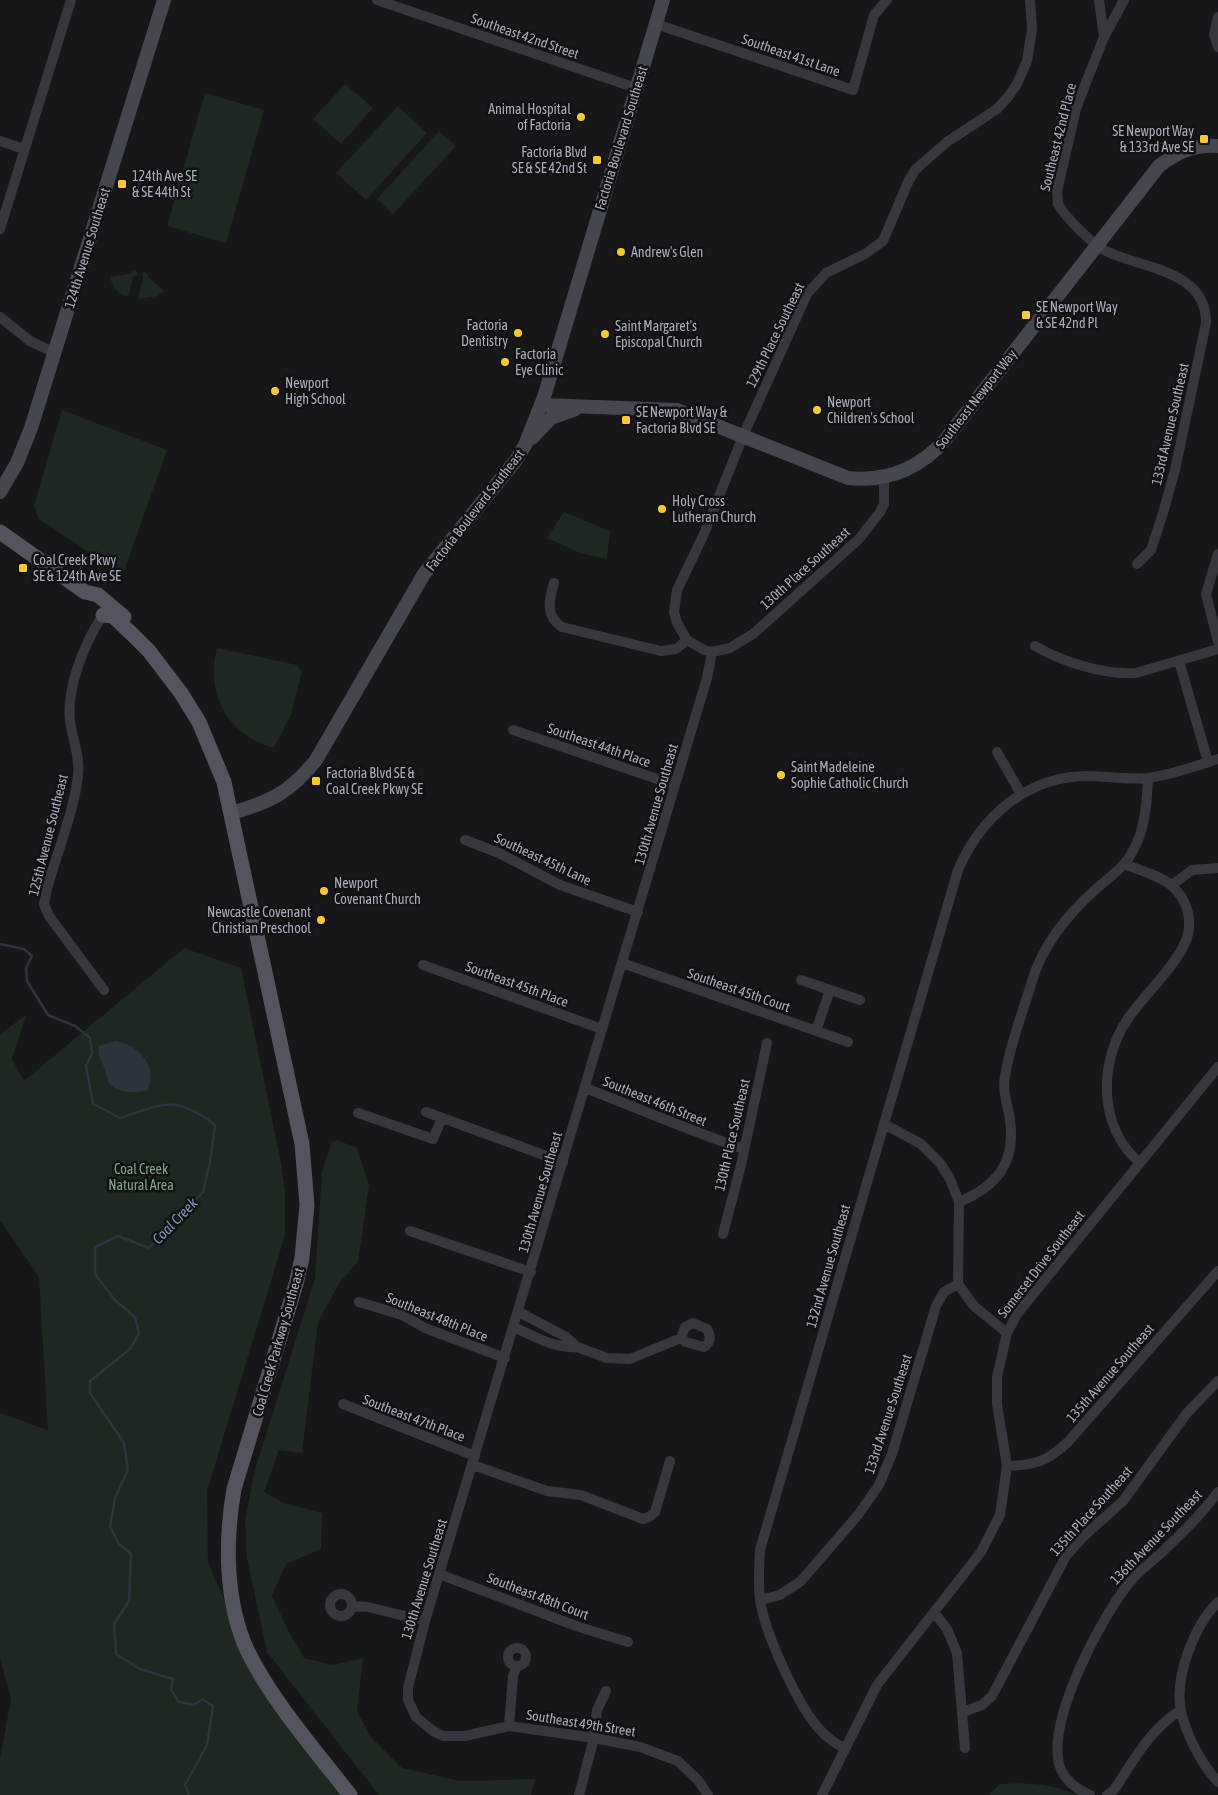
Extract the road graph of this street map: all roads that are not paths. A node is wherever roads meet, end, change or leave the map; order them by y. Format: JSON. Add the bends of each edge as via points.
{"nodes":[{"id":1,"x":71,"y":0,"type":"edge"},
{"id":2,"x":164,"y":0,"type":"edge"},
{"id":3,"x":377,"y":0,"type":"edge"},
{"id":4,"x":663,"y":0,"type":"edge"},
{"id":5,"x":887,"y":0,"type":"edge"},
{"id":6,"x":1030,"y":0,"type":"edge"},
{"id":7,"x":1099,"y":0,"type":"edge"},
{"id":8,"x":1124,"y":0,"type":"edge"},
{"id":9,"x":1218,"y":17,"type":"edge"},
{"id":10,"x":656,"y":24,"type":"junction"},
{"id":11,"x":1104,"y":37,"type":"junction"},
{"id":12,"x":1218,"y":47,"type":"edge"},
{"id":13,"x":636,"y":88,"type":"junction"},
{"id":14,"x":0,"y":141,"type":"edge"},
{"id":15,"x":1218,"y":146,"type":"edge"},
{"id":16,"x":24,"y":149,"type":"junction"},
{"id":17,"x":0,"y":228,"type":"edge"},
{"id":18,"x":1096,"y":244,"type":"junction"},
{"id":19,"x":1193,"y":287,"type":"joint"},
{"id":20,"x":0,"y":317,"type":"edge"},
{"id":21,"x":55,"y":353,"type":"junction"},
{"id":22,"x":542,"y":405,"type":"junction"},
{"id":23,"x":591,"y":406,"type":"junction"},
{"id":24,"x":743,"y":436,"type":"junction"},
{"id":25,"x":525,"y":445,"type":"junction"},
{"id":26,"x":884,"y":478,"type":"junction"},
{"id":27,"x":0,"y":492,"type":"edge"},
{"id":28,"x":0,"y":532,"type":"edge"},
{"id":29,"x":1218,"y":554,"type":"edge"},
{"id":30,"x":1137,"y":564,"type":"dead end"},
{"id":31,"x":554,"y":582,"type":"dead end"},
{"id":32,"x":85,"y":592,"type":"junction"},
{"id":33,"x":103,"y":616,"type":"junction"},
{"id":34,"x":687,"y":640,"type":"junction"},
{"id":35,"x":1218,"y":641,"type":"edge"},
{"id":36,"x":1034,"y":646,"type":"dead end"},
{"id":37,"x":1218,"y":649,"type":"edge"},
{"id":38,"x":712,"y":652,"type":"junction"},
{"id":39,"x":1179,"y":661,"type":"junction"},
{"id":40,"x":161,"y":665,"type":"junction"},
{"id":41,"x":514,"y":730,"type":"dead end"},
{"id":42,"x":997,"y":752,"type":"dead end"},
{"id":43,"x":1213,"y":761,"type":"edge"},
{"id":44,"x":1148,"y":778,"type":"junction"},
{"id":45,"x":675,"y":785,"type":"junction"},
{"id":46,"x":1021,"y":794,"type":"junction"},
{"id":47,"x":232,"y":813,"type":"junction"},
{"id":48,"x":465,"y":840,"type":"dead end"},
{"id":49,"x":1124,"y":864,"type":"junction"},
{"id":50,"x":1218,"y":868,"type":"edge"},
{"id":51,"x":1172,"y":885,"type":"junction"},
{"id":52,"x":638,"y":912,"type":"junction"},
{"id":53,"x":622,"y":963,"type":"junction"},
{"id":54,"x":423,"y":965,"type":"dead end"},
{"id":55,"x":801,"y":980,"type":"dead end"},
{"id":56,"x":104,"y":990,"type":"dead end"},
{"id":57,"x":830,"y":990,"type":"junction"},
{"id":58,"x":860,"y":1000,"type":"dead end"},
{"id":59,"x":602,"y":1029,"type":"junction"},
{"id":60,"x":816,"y":1031,"type":"junction"},
{"id":61,"x":767,"y":1042,"type":"dead end"},
{"id":62,"x":848,"y":1042,"type":"dead end"},
{"id":63,"x":1218,"y":1067,"type":"edge"},
{"id":64,"x":584,"y":1088,"type":"junction"},
{"id":65,"x":358,"y":1112,"type":"dead end"},
{"id":66,"x":426,"y":1112,"type":"dead end"},
{"id":67,"x":442,"y":1118,"type":"junction"},
{"id":68,"x":884,"y":1124,"type":"junction"},
{"id":69,"x":744,"y":1149,"type":"junction"},
{"id":70,"x":563,"y":1162,"type":"junction"},
{"id":71,"x":1139,"y":1162,"type":"junction"},
{"id":72,"x":959,"y":1202,"type":"junction"},
{"id":73,"x":410,"y":1231,"type":"dead end"},
{"id":74,"x":723,"y":1234,"type":"dead end"},
{"id":75,"x":1218,"y":1271,"type":"edge"},
{"id":76,"x":531,"y":1272,"type":"junction"},
{"id":77,"x":958,"y":1284,"type":"junction"},
{"id":78,"x":359,"y":1302,"type":"dead end"},
{"id":79,"x":519,"y":1312,"type":"junction"},
{"id":80,"x":514,"y":1327,"type":"junction"},
{"id":81,"x":1007,"y":1333,"type":"junction"},
{"id":82,"x":681,"y":1338,"type":"dead end"},
{"id":83,"x":577,"y":1347,"type":"junction"},
{"id":84,"x":505,"y":1358,"type":"junction"},
{"id":85,"x":1218,"y":1381,"type":"edge"},
{"id":86,"x":344,"y":1404,"type":"dead end"},
{"id":87,"x":474,"y":1461,"type":"junction"},
{"id":88,"x":670,"y":1461,"type":"dead end"},
{"id":89,"x":1007,"y":1466,"type":"junction"},
{"id":90,"x":1218,"y":1492,"type":"edge"},
{"id":91,"x":439,"y":1574,"type":"junction"},
{"id":92,"x":760,"y":1600,"type":"junction"},
{"id":93,"x":1218,"y":1602,"type":"edge"},
{"id":94,"x":352,"y":1606,"type":"dead end"},
{"id":95,"x":934,"y":1612,"type":"junction"},
{"id":96,"x":425,"y":1621,"type":"junction"},
{"id":97,"x":628,"y":1642,"type":"dead end"},
{"id":98,"x":517,"y":1666,"type":"dead end"},
{"id":99,"x":606,"y":1691,"type":"dead end"},
{"id":100,"x":1181,"y":1710,"type":"junction"},
{"id":101,"x":963,"y":1712,"type":"junction"},
{"id":102,"x":509,"y":1726,"type":"junction"},
{"id":103,"x":433,"y":1731,"type":"joint"},
{"id":104,"x":594,"y":1738,"type":"junction"},
{"id":105,"x":965,"y":1748,"type":"dead end"},
{"id":106,"x":845,"y":1749,"type":"junction"},
{"id":107,"x":1218,"y":1782,"type":"edge"},
{"id":108,"x":1086,"y":1793,"type":"edge"},
{"id":109,"x":350,"y":1795,"type":"edge"},
{"id":110,"x":579,"y":1795,"type":"edge"},
{"id":111,"x":708,"y":1795,"type":"edge"},
{"id":112,"x":822,"y":1795,"type":"edge"},
{"id":113,"x":1107,"y":1795,"type":"edge"}],
"edges":[{"from":1,"to":16,"type":"street"},
{"from":2,"to":21,"type":"main road","name":"124th Avenue Southeast"},
{"from":3,"to":13,"type":"street","name":"Southeast 42nd Street"},
{"from":4,"to":10,"type":"main road","name":"Factoria Boulevard Southeast"},
{"from":5,"to":10,"type":"street","name":"Southeast 41st Lane","via":[[874,15],[853,90]]},
{"from":6,"to":24,"type":"street","name":"129th Place Southeast","via":[[1032,29],[1027,61],[1017,84],[997,109],[947,142],[916,169],[883,241],[816,282]]},
{"from":7,"to":11,"type":"street","name":"Southeast 42nd Place"},
{"from":8,"to":11,"type":"street","name":"Southeast 42nd Place"},
{"from":9,"to":12,"type":"street","via":[[1214,34]]},
{"from":10,"to":13,"type":"main road","name":"Factoria Boulevard Southeast"},
{"from":11,"to":18,"type":"street","name":"Southeast 42nd Place","via":[[1076,109],[1056,198],[1061,210]]},
{"from":13,"to":22,"type":"main road","name":"Factoria Boulevard Southeast"},
{"from":14,"to":16,"type":"street"},
{"from":15,"to":18,"type":"main road","name":"Southeast Newport Way","via":[[1181,151],[1159,166]]},
{"from":16,"to":17,"type":"street"},
{"from":18,"to":19,"type":"street","name":"Southeast 42nd Place","via":[[1106,252],[1174,276]]},
{"from":18,"to":26,"type":"main road","name":"Southeast Newport Way","via":[[940,446],[914,467]]},
{"from":19,"to":30,"type":"street","name":"133rd Avenue Southeast","via":[[1204,304],[1206,322],[1175,470],[1151,550]]},
{"from":20,"to":21,"type":"street","via":[[30,341]]},
{"from":21,"to":27,"type":"main road","name":"124th Avenue Southeast","via":[[24,447]]},
{"from":22,"to":23,"type":"main road","name":"Southeast Newport Way"},
{"from":22,"to":25,"type":"main road","name":"Factoria Boulevard Southeast"},
{"from":23,"to":24,"type":"main road","name":"Southeast Newport Way","via":[[677,410]]},
{"from":23,"to":25,"type":"main road","via":[[556,415]]},
{"from":24,"to":26,"type":"main road","name":"Southeast Newport Way","via":[[831,472],[865,480]]},
{"from":24,"to":34,"type":"street","name":"129th Place Southeast","via":[[674,601],[676,623]]},
{"from":25,"to":47,"type":"main road","name":"Factoria Boulevard Southeast","via":[[424,574],[303,777],[275,798]]},
{"from":26,"to":38,"type":"street","name":"130th Place Southeast","via":[[885,494],[880,512],[859,539],[753,634],[730,648]]},
{"from":28,"to":32,"type":"main road","name":"Coal Creek Parkway Southeast"},
{"from":29,"to":35,"type":"street","via":[[1206,594]]},
{"from":31,"to":34,"type":"street","via":[[550,611],[555,623],[562,627],[661,651],[676,649]]},
{"from":32,"to":33,"type":"main road","name":"Coal Creek Parkway Southeast","via":[[92,607]]},
{"from":32,"to":40,"type":"main road","name":"Coal Creek Parkway Southeast","via":[[98,595],[126,619],[160,655]]},
{"from":33,"to":40,"type":"main road","via":[[113,616],[119,621]]},
{"from":33,"to":56,"type":"street","name":"125th Avenue Southeast","via":[[84,647],[72,693],[70,717],[78,752],[78,775],[44,904],[49,916]]},
{"from":34,"to":38,"type":"street"},
{"from":36,"to":39,"type":"street","via":[[1049,654],[1113,673],[1136,673]]},
{"from":37,"to":39,"type":"street"},
{"from":38,"to":45,"type":"street","name":"130th Avenue Southeast"},
{"from":39,"to":43,"type":"street"},
{"from":40,"to":47,"type":"main road","name":"Coal Creek Parkway Southeast","via":[[199,722],[221,774]]},
{"from":41,"to":45,"type":"street","name":"Southeast 44th Place"},
{"from":42,"to":46,"type":"street"},
{"from":43,"to":44,"type":"street","name":"132nd Avenue Southeast"},
{"from":44,"to":46,"type":"street","name":"132nd Avenue Southeast","via":[[1086,776],[1062,779]]},
{"from":44,"to":49,"type":"street","via":[[1145,818]]},
{"from":45,"to":52,"type":"street","name":"130th Avenue Southeast"},
{"from":46,"to":68,"type":"street","name":"132nd Avenue Southeast","via":[[987,821],[961,863]]},
{"from":47,"to":109,"type":"main road","name":"Coal Creek Parkway Southeast","via":[[302,1144],[307,1205],[296,1284],[234,1489],[228,1540],[231,1588],[236,1620],[255,1665]]},
{"from":48,"to":52,"type":"street","name":"Southeast 45th Lane","via":[[499,853],[560,885]]},
{"from":49,"to":51,"type":"street"},
{"from":49,"to":72,"type":"street","via":[[1073,911],[1043,954],[1005,1076],[1011,1138],[1008,1156],[992,1183],[981,1193]]},
{"from":50,"to":51,"type":"street","via":[[1192,870]]},
{"from":51,"to":71,"type":"street","via":[[1188,909],[1184,947],[1128,1018],[1114,1049],[1108,1073],[1107,1096],[1113,1124],[1120,1142]]},
{"from":52,"to":53,"type":"street","name":"130th Avenue Southeast"},
{"from":53,"to":59,"type":"street","name":"130th Avenue Southeast"},
{"from":53,"to":60,"type":"street","name":"Southeast 45th Court"},
{"from":54,"to":59,"type":"street","name":"Southeast 45th Place"},
{"from":55,"to":57,"type":"street"},
{"from":57,"to":58,"type":"street"},
{"from":57,"to":60,"type":"street"},
{"from":59,"to":64,"type":"street","name":"130th Avenue Southeast"},
{"from":60,"to":62,"type":"street","name":"Southeast 45th Court"},
{"from":61,"to":69,"type":"street","name":"130th Place Southeast"},
{"from":63,"to":71,"type":"street","name":"Somerset Drive Southeast"},
{"from":64,"to":69,"type":"street","name":"Southeast 46th Street"},
{"from":64,"to":70,"type":"street","name":"130th Avenue Southeast"},
{"from":65,"to":67,"type":"street","via":[[433,1139]]},
{"from":66,"to":67,"type":"street"},
{"from":67,"to":70,"type":"street"},
{"from":68,"to":72,"type":"street","via":[[908,1134],[931,1153],[950,1179]]},
{"from":68,"to":92,"type":"street","name":"132nd Avenue Southeast","via":[[764,1535],[759,1569]]},
{"from":69,"to":74,"type":"street","name":"130th Place Southeast"},
{"from":70,"to":76,"type":"street","name":"130th Avenue Southeast"},
{"from":71,"to":81,"type":"street","name":"Somerset Drive Southeast","via":[[1017,1314]]},
{"from":72,"to":77,"type":"street"},
{"from":73,"to":76,"type":"street"},
{"from":75,"to":89,"type":"street","name":"135th Avenue Southeast","via":[[1053,1456],[1032,1465]]},
{"from":76,"to":79,"type":"street","name":"130th Avenue Southeast"},
{"from":77,"to":81,"type":"street","via":[[974,1306]]},
{"from":77,"to":92,"type":"street","name":"133rd Avenue Southeast","via":[[944,1292],[936,1306],[892,1454],[879,1485],[802,1581],[780,1595]]},
{"from":78,"to":84,"type":"street","name":"Southeast 48th Place","via":[[402,1315],[425,1328]]},
{"from":79,"to":80,"type":"street","name":"130th Avenue Southeast"},
{"from":79,"to":83,"type":"street","via":[[559,1332]]},
{"from":80,"to":83,"type":"street","via":[[568,1348]]},
{"from":80,"to":84,"type":"street","name":"130th Avenue Southeast"},
{"from":81,"to":89,"type":"street","name":"Somerset Drive Southeast","via":[[996,1391]]},
{"from":82,"to":83,"type":"street","via":[[630,1359],[607,1358]]},
{"from":84,"to":87,"type":"street","name":"130th Avenue Southeast"},
{"from":85,"to":101,"type":"street","name":"135th Place Southeast","via":[[1188,1412],[1122,1501],[1066,1556],[992,1696],[982,1705]]},
{"from":86,"to":87,"type":"street","name":"Southeast 47th Place"},
{"from":87,"to":88,"type":"street","name":"Southeast 47th Place","via":[[547,1492],[581,1495],[643,1518],[655,1512]]},
{"from":87,"to":91,"type":"street","name":"130th Avenue Southeast"},
{"from":89,"to":95,"type":"street","name":"Somerset Drive Southeast","via":[[1004,1501],[994,1530]]},
{"from":90,"to":108,"type":"street","name":"136th Avenue Southeast","via":[[1183,1533],[1142,1569],[1118,1597],[1080,1671],[1064,1712],[1057,1754],[1064,1774],[1074,1787]]},
{"from":91,"to":96,"type":"street","name":"130th Avenue Southeast"},
{"from":91,"to":97,"type":"street","name":"Southeast 48th Court","via":[[576,1626]]},
{"from":92,"to":106,"type":"street","name":"132nd Avenue Southeast","via":[[781,1664],[808,1713],[822,1732]]},
{"from":93,"to":100,"type":"street","via":[[1204,1618],[1190,1647],[1184,1668]]},
{"from":94,"to":96,"type":"street"},
{"from":95,"to":101,"type":"street","via":[[947,1629],[958,1653]]},
{"from":95,"to":106,"type":"street","name":"Somerset Drive Southeast","via":[[876,1685]]},
{"from":96,"to":103,"type":"street","name":"130th Avenue Southeast","via":[[410,1674],[408,1694],[416,1717]]},
{"from":98,"to":102,"type":"street","via":[[513,1676]]},
{"from":99,"to":104,"type":"street","via":[[597,1710]]},
{"from":100,"to":107,"type":"street","via":[[1203,1762]]},
{"from":100,"to":113,"type":"street","via":[[1163,1720],[1155,1729],[1114,1790]]},
{"from":101,"to":105,"type":"street"},
{"from":102,"to":103,"type":"street","name":"Southeast 49th Street","via":[[453,1737]]},
{"from":102,"to":104,"type":"street","name":"Southeast 49th Street"},
{"from":104,"to":110,"type":"street"},
{"from":104,"to":111,"type":"street","name":"Southeast 49th Street","via":[[640,1747],[678,1762],[698,1780]]},
{"from":106,"to":112,"type":"street","name":"Somerset Drive Southeast"}]}
